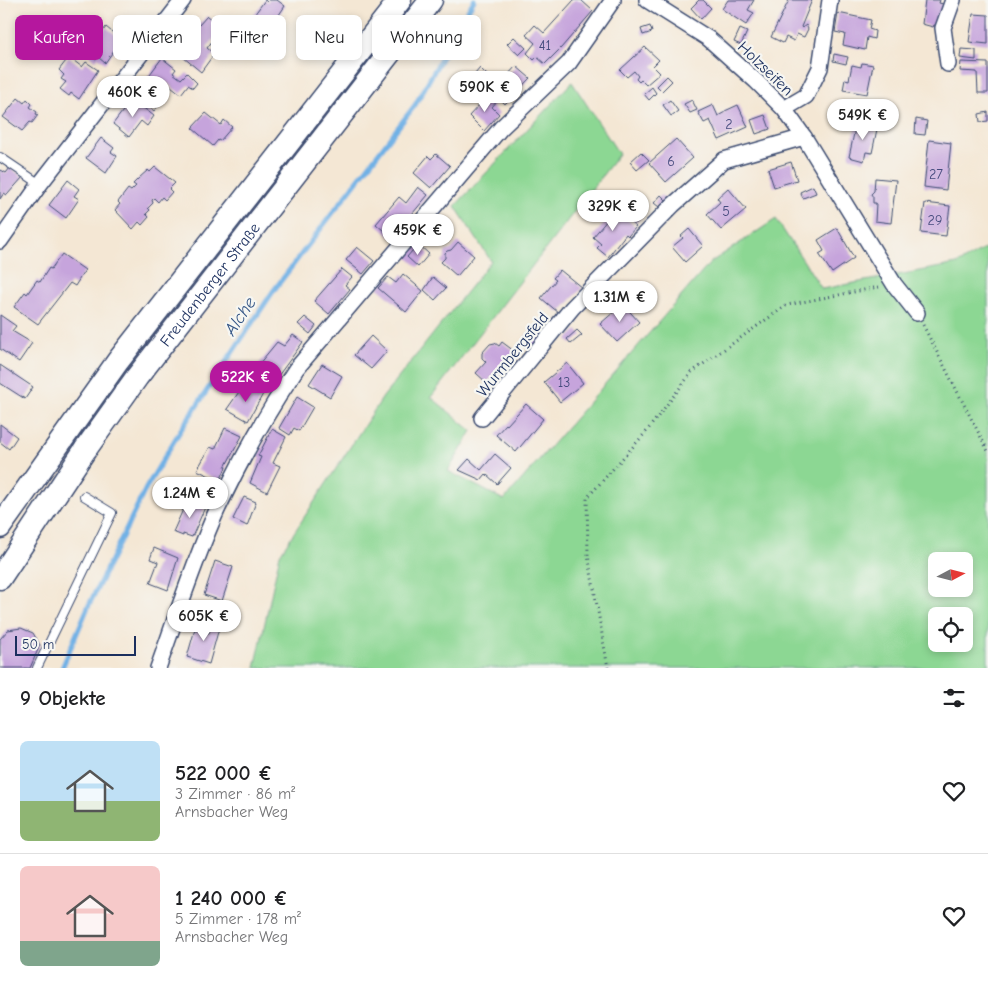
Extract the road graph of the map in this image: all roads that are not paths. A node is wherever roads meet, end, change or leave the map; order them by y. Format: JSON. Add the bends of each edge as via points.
{"nodes":[{"id":1,"x":183,"y":0,"type":"edge"},
{"id":2,"x":400,"y":0,"type":"edge"},
{"id":3,"x":431,"y":0,"type":"edge"},
{"id":4,"x":612,"y":0,"type":"edge"},
{"id":5,"x":647,"y":0,"type":"edge"},
{"id":6,"x":830,"y":0,"type":"edge"},
{"id":7,"x":953,"y":0,"type":"edge"},
{"id":8,"x":948,"y":64,"type":"dead end"},
{"id":9,"x":784,"y":109,"type":"junction"},
{"id":10,"x":804,"y":137,"type":"junction"},
{"id":11,"x":0,"y":157,"type":"edge"},
{"id":12,"x":40,"y":184,"type":"junction"},
{"id":13,"x":0,"y":241,"type":"edge"},
{"id":14,"x":917,"y":313,"type":"road end"},
{"id":15,"x":482,"y":418,"type":"dead end"},
{"id":16,"x":84,"y":496,"type":"dead end"},
{"id":17,"x":0,"y":527,"type":"edge"},
{"id":18,"x":0,"y":578,"type":"edge"},
{"id":19,"x":37,"y":668,"type":"edge"},
{"id":20,"x":158,"y":668,"type":"edge"}],
"edges":[{"from":1,"to":12,"type":"street"},
{"from":2,"to":17,"type":"main road","name":"Freudenberger Straße","via":[[118,361]]},
{"from":3,"to":18,"type":"main road","name":"Freudenberger Straße","via":[[137,377]]},
{"from":4,"to":20,"type":"street","via":[[569,63],[501,128],[296,369],[270,410],[217,510]]},
{"from":5,"to":9,"type":"street","name":"Holzseifen","via":[[709,39]]},
{"from":6,"to":9,"type":"street","via":[[820,68],[806,96]]},
{"from":7,"to":8,"type":"street","via":[[943,28]]},
{"from":9,"to":10,"type":"street","name":"Holzseifen"},
{"from":10,"to":14,"type":"street","name":"Holzseifen","via":[[894,284]]},
{"from":10,"to":15,"type":"street","name":"Wurmbergsfeld","via":[[724,160],[673,205],[572,308]]},
{"from":11,"to":12,"type":"lane"},
{"from":12,"to":13,"type":"street"},
{"from":16,"to":19,"type":"lane","via":[[112,513]]}]}
